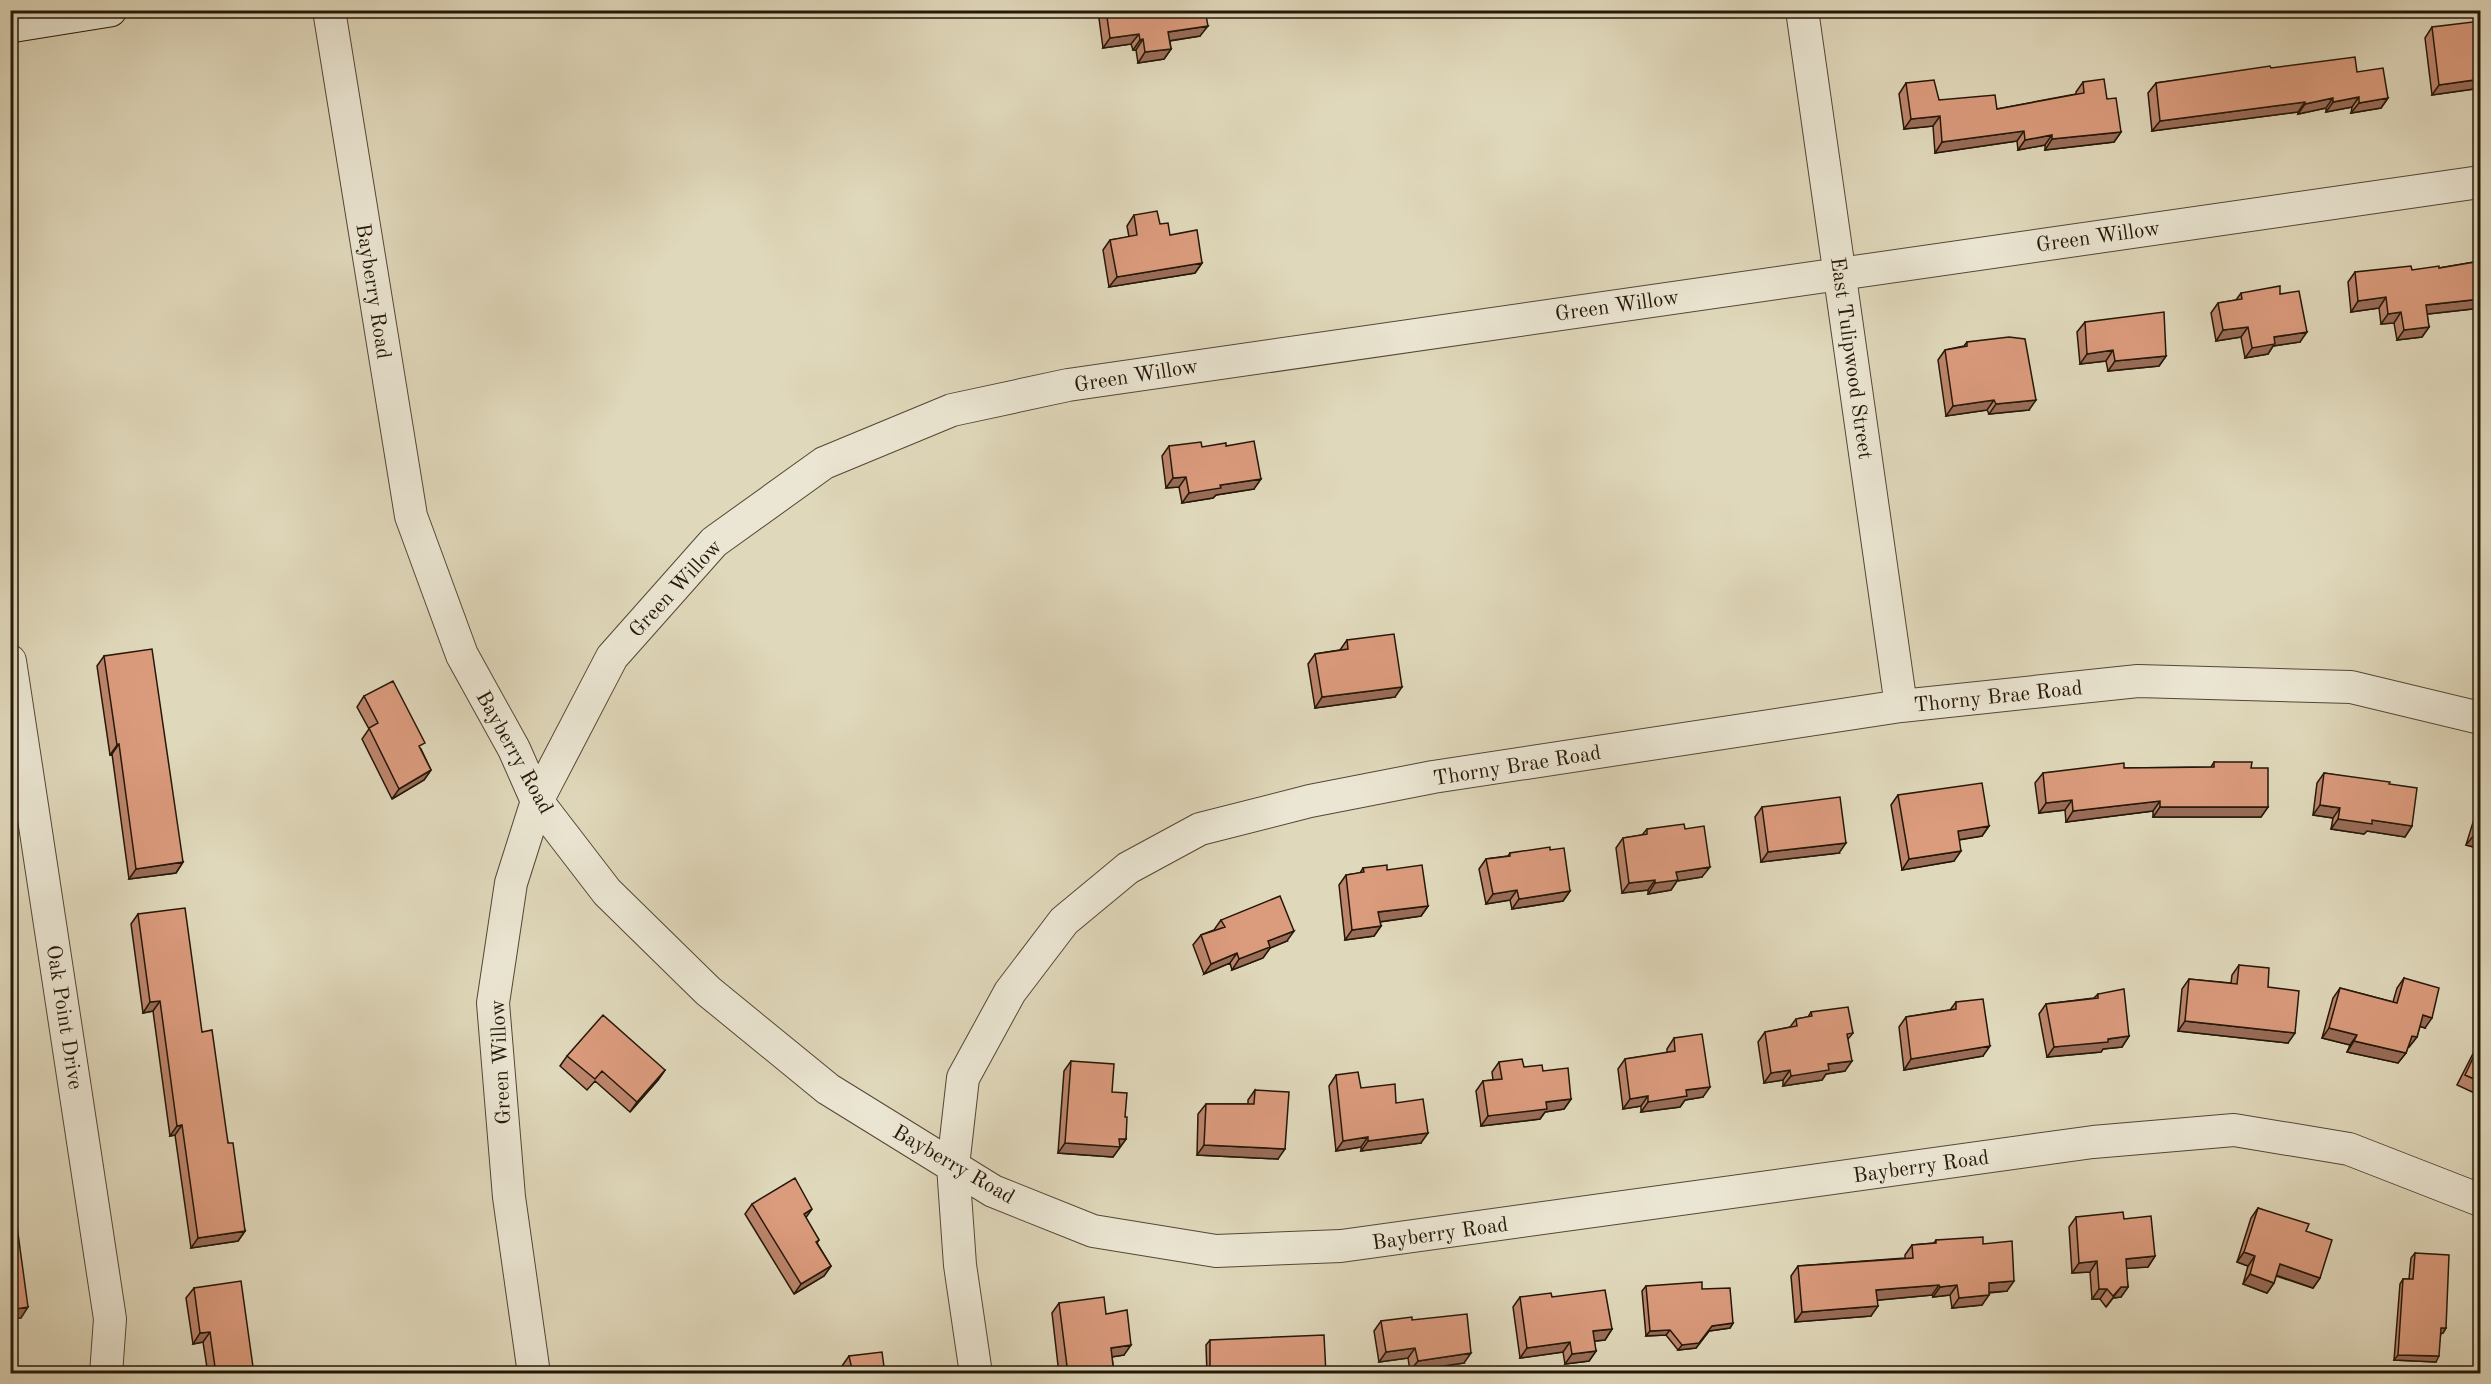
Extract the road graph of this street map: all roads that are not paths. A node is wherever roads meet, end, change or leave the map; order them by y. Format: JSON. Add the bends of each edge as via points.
{"nodes":[{"id":1,"x":329,"y":10,"type":"edge"},
{"id":2,"x":1803,"y":10,"type":"edge"},
{"id":3,"x":91,"y":12,"type":"edge"},
{"id":4,"x":10,"y":26,"type":"edge"},
{"id":5,"x":2481,"y":182,"type":"edge"},
{"id":6,"x":1839,"y":273,"type":"junction"},
{"id":7,"x":10,"y":661,"type":"edge"},
{"id":8,"x":1901,"y":706,"type":"junction"},
{"id":9,"x":2481,"y":718,"type":"edge"},
{"id":10,"x":537,"y":801,"type":"junction"},
{"id":11,"x":953,"y":1166,"type":"junction"},
{"id":12,"x":2481,"y":1200,"type":"edge"},
{"id":13,"x":106,"y":1374,"type":"edge"},
{"id":14,"x":534,"y":1374,"type":"edge"},
{"id":15,"x":976,"y":1374,"type":"edge"}],
"edges":[{"from":1,"to":10,"type":"street","name":"Bayberry Road","via":[[411,516],[462,655],[514,749]]},
{"from":2,"to":6,"type":"street","name":"East Tulipwood Street"},
{"from":3,"to":4,"type":"street"},
{"from":5,"to":6,"type":"street","name":"Green Willow"},
{"from":6,"to":8,"type":"street","name":"East Tulipwood Street"},
{"from":6,"to":10,"type":"street","name":"Green Willow","via":[[1068,385],[941,414],[824,463],[714,542],[612,657]]},
{"from":7,"to":13,"type":"street","name":"Oak Point Drive","via":[[110,1319]]},
{"from":8,"to":9,"type":"street","name":"Thorny Brae Road","via":[[2138,681],[2351,687]]},
{"from":8,"to":11,"type":"street","name":"Thorny Brae Road","via":[[1433,777],[1310,801],[1200,829],[1128,868],[1064,921],[1010,993],[963,1078]]},
{"from":10,"to":11,"type":"street","name":"Bayberry Road","via":[[607,892],[708,991],[828,1089]]},
{"from":10,"to":14,"type":"street","name":"Green Willow","via":[[511,883],[493,1004],[509,1197]]},
{"from":11,"to":12,"type":"street","name":"Bayberry Road","via":[[993,1191],[1093,1231],[1219,1251],[1349,1245],[2082,1143],[2234,1130],[2349,1149]]},
{"from":11,"to":15,"type":"street","name":"Thorny Brae Road","via":[[960,1265]]}]}
